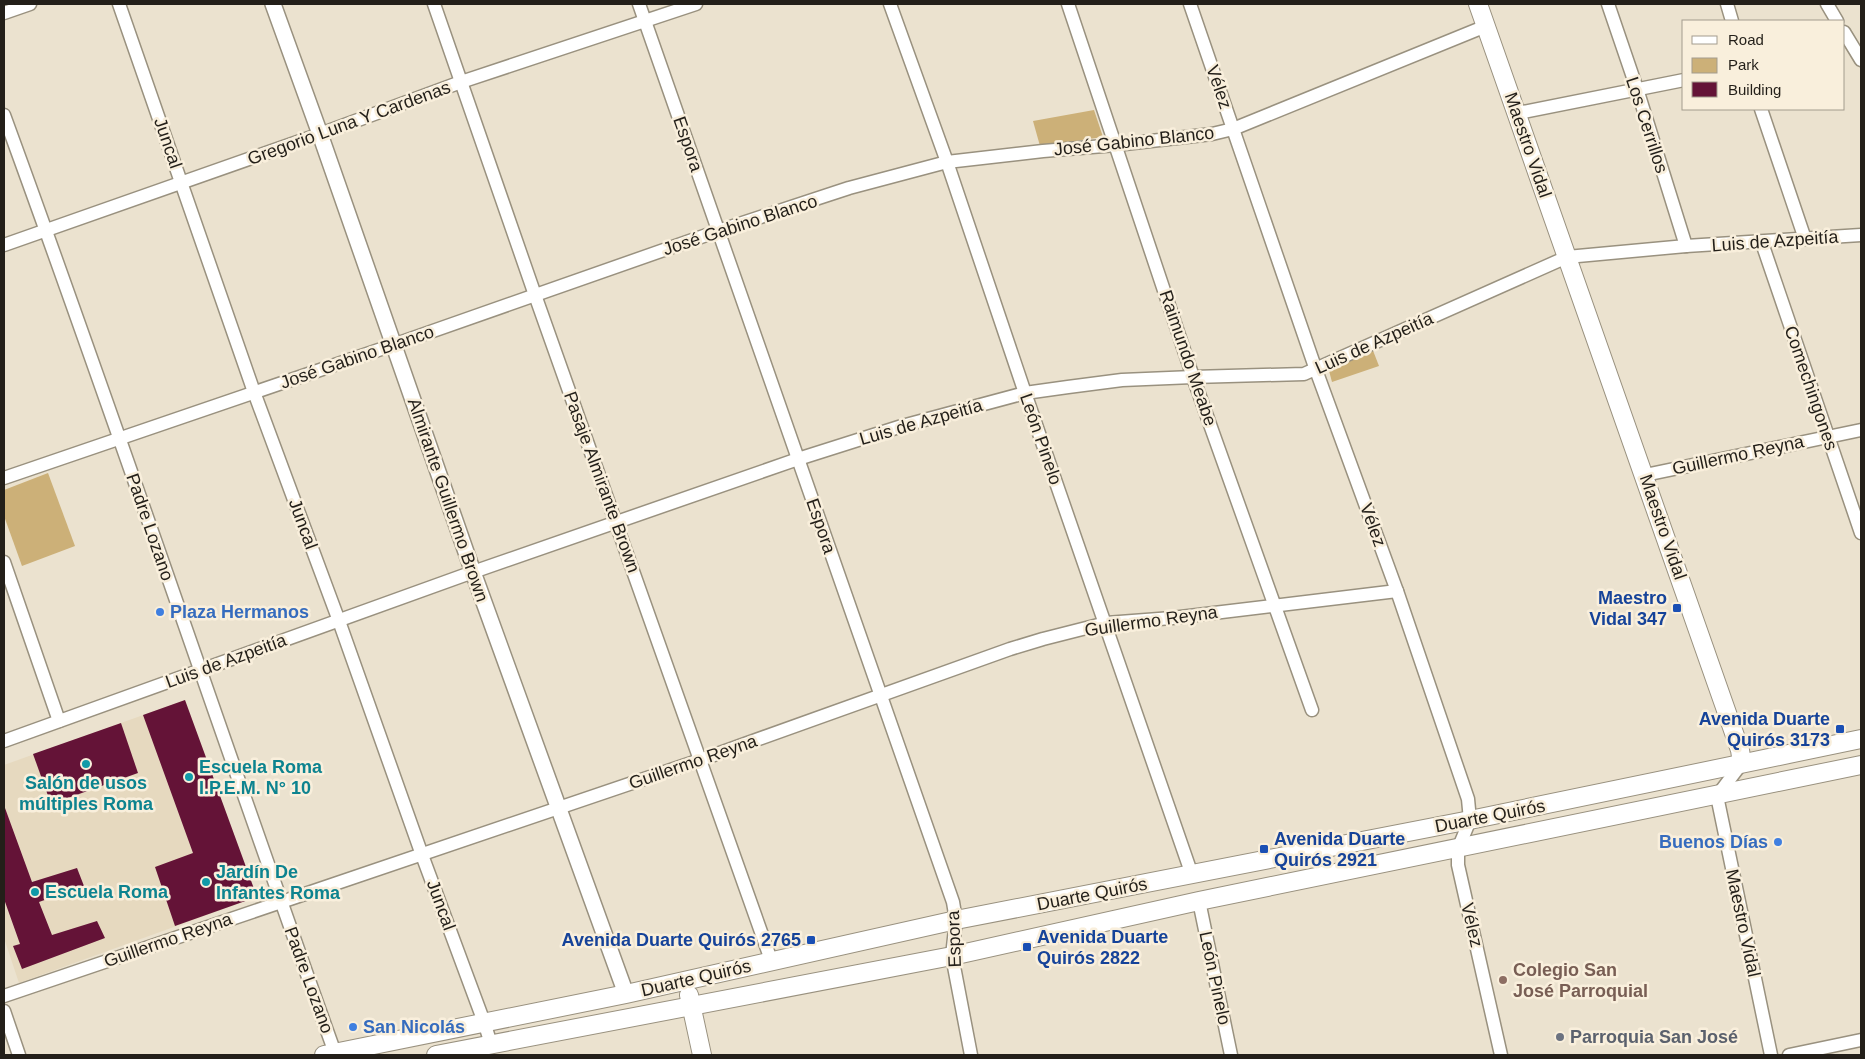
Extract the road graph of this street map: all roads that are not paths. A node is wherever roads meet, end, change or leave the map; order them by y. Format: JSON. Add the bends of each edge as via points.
{"nodes":[{"id":1,"x":30,"y":4,"type":"edge"},
{"id":2,"x":118,"y":4,"type":"edge"},
{"id":3,"x":273,"y":4,"type":"edge"},
{"id":4,"x":434,"y":4,"type":"edge"},
{"id":5,"x":639,"y":4,"type":"edge"},
{"id":6,"x":696,"y":4,"type":"edge"},
{"id":7,"x":890,"y":4,"type":"edge"},
{"id":8,"x":1068,"y":4,"type":"edge"},
{"id":9,"x":1190,"y":4,"type":"edge"},
{"id":10,"x":1478,"y":4,"type":"edge"},
{"id":11,"x":1608,"y":4,"type":"edge"},
{"id":12,"x":1727,"y":4,"type":"edge"},
{"id":13,"x":1827,"y":4,"type":"edge"},
{"id":14,"x":4,"y":13,"type":"edge"},
{"id":15,"x":645,"y":20,"type":"junction"},
{"id":16,"x":1732,"y":20,"type":"edge"},
{"id":17,"x":1837,"y":20,"type":"edge"},
{"id":18,"x":1486,"y":26,"type":"junction"},
{"id":19,"x":1847,"y":45,"type":"edge"},
{"id":20,"x":1861,"y":60,"type":"edge"},
{"id":21,"x":1682,"y":80,"type":"edge"},
{"id":22,"x":461,"y":82,"type":"junction"},
{"id":23,"x":1637,"y":89,"type":"junction"},
{"id":24,"x":1761,"y":110,"type":"edge"},
{"id":25,"x":1518,"y":113,"type":"junction"},
{"id":26,"x":4,"y":115,"type":"edge"},
{"id":27,"x":1233,"y":129,"type":"junction"},
{"id":28,"x":320,"y":134,"type":"junction"},
{"id":29,"x":1116,"y":145,"type":"junction"},
{"id":30,"x":947,"y":162,"type":"junction"},
{"id":31,"x":181,"y":182,"type":"junction"},
{"id":32,"x":46,"y":229,"type":"junction"},
{"id":33,"x":718,"y":231,"type":"junction"},
{"id":34,"x":1861,"y":235,"type":"edge"},
{"id":35,"x":1805,"y":239,"type":"junction"},
{"id":36,"x":1762,"y":243,"type":"junction"},
{"id":37,"x":4,"y":245,"type":"edge"},
{"id":38,"x":1686,"y":246,"type":"junction"},
{"id":39,"x":1567,"y":257,"type":"junction"},
{"id":40,"x":534,"y":295,"type":"junction"},
{"id":41,"x":394,"y":345,"type":"junction"},
{"id":42,"x":1316,"y":370,"type":"junction"},
{"id":43,"x":1193,"y":377,"type":"junction"},
{"id":44,"x":254,"y":392,"type":"junction"},
{"id":45,"x":1025,"y":393,"type":"junction"},
{"id":46,"x":1861,"y":430,"type":"edge"},
{"id":47,"x":1827,"y":436,"type":"junction"},
{"id":48,"x":119,"y":438,"type":"junction"},
{"id":49,"x":798,"y":459,"type":"junction"},
{"id":50,"x":1645,"y":476,"type":"junction"},
{"id":51,"x":4,"y":478,"type":"edge"},
{"id":52,"x":616,"y":522,"type":"junction"},
{"id":53,"x":1861,"y":533,"type":"edge"},
{"id":54,"x":4,"y":562,"type":"edge"},
{"id":55,"x":473,"y":572,"type":"junction"},
{"id":56,"x":1397,"y":591,"type":"junction"},
{"id":57,"x":1275,"y":605,"type":"junction"},
{"id":58,"x":339,"y":621,"type":"junction"},
{"id":59,"x":1106,"y":623,"type":"junction"},
{"id":60,"x":200,"y":670,"type":"junction"},
{"id":61,"x":880,"y":696,"type":"junction"},
{"id":62,"x":1312,"y":710,"type":"dead end"},
{"id":63,"x":59,"y":721,"type":"junction"},
{"id":64,"x":1861,"y":739,"type":"edge"},
{"id":65,"x":4,"y":741,"type":"edge"},
{"id":66,"x":700,"y":760,"type":"junction"},
{"id":67,"x":1742,"y":762,"type":"junction"},
{"id":68,"x":1861,"y":766,"type":"edge"},
{"id":69,"x":1717,"y":796,"type":"junction"},
{"id":70,"x":558,"y":808,"type":"junction"},
{"id":71,"x":1470,"y":820,"type":"junction"},
{"id":72,"x":1458,"y":849,"type":"junction"},
{"id":73,"x":422,"y":855,"type":"junction"},
{"id":74,"x":1192,"y":875,"type":"junction"},
{"id":75,"x":1199,"y":901,"type":"junction"},
{"id":76,"x":281,"y":903,"type":"junction"},
{"id":77,"x":956,"y":920,"type":"junction"},
{"id":78,"x":952,"y":956,"type":"junction"},
{"id":79,"x":772,"y":960,"type":"junction"},
{"id":80,"x":686,"y":980,"type":"junction"},
{"id":81,"x":626,"y":994,"type":"junction"},
{"id":82,"x":4,"y":996,"type":"edge"},
{"id":83,"x":691,"y":1005,"type":"junction"},
{"id":84,"x":4,"y":1011,"type":"edge"},
{"id":85,"x":484,"y":1022,"type":"junction"},
{"id":86,"x":1861,"y":1040,"type":"edge"},
{"id":87,"x":491,"y":1044,"type":"junction"},
{"id":88,"x":330,"y":1054,"type":"edge"},
{"id":89,"x":19,"y":1055,"type":"edge"},
{"id":90,"x":436,"y":1055,"type":"edge"},
{"id":91,"x":702,"y":1055,"type":"edge"},
{"id":92,"x":971,"y":1055,"type":"edge"},
{"id":93,"x":1231,"y":1055,"type":"edge"},
{"id":94,"x":1501,"y":1055,"type":"edge"},
{"id":95,"x":1771,"y":1055,"type":"edge"},
{"id":96,"x":1789,"y":1055,"type":"edge"}],
"edges":[{"from":1,"to":14,"type":"street"},
{"from":2,"to":31,"type":"street","name":"Juncal"},
{"from":3,"to":28,"type":"street","name":"Almirante Guillermo Brown"},
{"from":4,"to":22,"type":"street","name":"Pasaje Almirante Brown"},
{"from":5,"to":15,"type":"street","name":"Espora"},
{"from":6,"to":15,"type":"street","name":"Gregorio Luna Y Cardenas"},
{"from":7,"to":30,"type":"street","name":"León Pinelo"},
{"from":8,"to":29,"type":"street","name":"Raimundo Meabe"},
{"from":9,"to":27,"type":"street","name":"Vélez"},
{"from":10,"to":18,"type":"main road","name":"Maestro Vidal"},
{"from":11,"to":23,"type":"street","name":"Los Cerrillos"},
{"from":12,"to":16,"type":"street"},
{"from":13,"to":17,"type":"street"},
{"from":15,"to":22,"type":"street","name":"Gregorio Luna Y Cardenas"},
{"from":15,"to":33,"type":"street","name":"Espora"},
{"from":18,"to":25,"type":"main road","name":"Maestro Vidal"},
{"from":18,"to":27,"type":"street","name":"José Gabino Blanco"},
{"from":19,"to":20,"type":"street"},
{"from":21,"to":23,"type":"street"},
{"from":22,"to":28,"type":"street","name":"Gregorio Luna Y Cardenas"},
{"from":22,"to":40,"type":"street","name":"Pasaje Almirante Brown"},
{"from":23,"to":25,"type":"street"},
{"from":23,"to":38,"type":"street","name":"Los Cerrillos"},
{"from":24,"to":35,"type":"street"},
{"from":25,"to":39,"type":"main road","name":"Maestro Vidal"},
{"from":26,"to":32,"type":"street","name":"Padre Lozano"},
{"from":27,"to":29,"type":"street","name":"José Gabino Blanco"},
{"from":27,"to":42,"type":"street","name":"Vélez"},
{"from":28,"to":31,"type":"street","name":"Gregorio Luna Y Cardenas"},
{"from":28,"to":41,"type":"street","name":"Almirante Guillermo Brown"},
{"from":29,"to":30,"type":"street","name":"José Gabino Blanco"},
{"from":29,"to":43,"type":"street","name":"Raimundo Meabe"},
{"from":30,"to":33,"type":"street","name":"José Gabino Blanco","via":[[849,188]]},
{"from":30,"to":45,"type":"street","name":"León Pinelo"},
{"from":31,"to":32,"type":"street","name":"Gregorio Luna Y Cardenas"},
{"from":31,"to":44,"type":"street","name":"Juncal"},
{"from":32,"to":37,"type":"street","name":"Gregorio Luna Y Cardenas"},
{"from":32,"to":48,"type":"street","name":"Padre Lozano"},
{"from":33,"to":40,"type":"street","name":"José Gabino Blanco"},
{"from":33,"to":49,"type":"street","name":"Espora"},
{"from":34,"to":35,"type":"street","name":"Luis de Azpeitía"},
{"from":35,"to":36,"type":"street","name":"Luis de Azpeitía"},
{"from":36,"to":38,"type":"street","name":"Luis de Azpeitía"},
{"from":36,"to":47,"type":"street","name":"Comechingones"},
{"from":38,"to":39,"type":"street","name":"Luis de Azpeitía"},
{"from":39,"to":42,"type":"street","name":"Luis de Azpeitía"},
{"from":39,"to":50,"type":"main road","name":"Maestro Vidal"},
{"from":40,"to":41,"type":"street","name":"José Gabino Blanco"},
{"from":40,"to":52,"type":"street","name":"Pasaje Almirante Brown"},
{"from":41,"to":44,"type":"street","name":"José Gabino Blanco"},
{"from":41,"to":55,"type":"street","name":"Almirante Guillermo Brown"},
{"from":42,"to":43,"type":"street","name":"Luis de Azpeitía","via":[[1296,375]]},
{"from":42,"to":56,"type":"street","name":"Vélez"},
{"from":43,"to":45,"type":"street","name":"Luis de Azpeitía","via":[[1122,380]]},
{"from":43,"to":57,"type":"street","name":"Raimundo Meabe"},
{"from":44,"to":48,"type":"street","name":"José Gabino Blanco"},
{"from":44,"to":58,"type":"street","name":"Juncal"},
{"from":45,"to":49,"type":"street","name":"Luis de Azpeitía","via":[[902,426]]},
{"from":45,"to":59,"type":"street","name":"León Pinelo"},
{"from":46,"to":47,"type":"street","name":"Guillermo Reyna"},
{"from":47,"to":50,"type":"street","name":"Guillermo Reyna"},
{"from":47,"to":53,"type":"street","name":"Comechingones"},
{"from":48,"to":51,"type":"street","name":"José Gabino Blanco"},
{"from":48,"to":60,"type":"street","name":"Padre Lozano"},
{"from":49,"to":52,"type":"street","name":"Luis de Azpeitía"},
{"from":49,"to":61,"type":"street","name":"Espora"},
{"from":50,"to":67,"type":"main road","name":"Maestro Vidal"},
{"from":52,"to":55,"type":"street","name":"Luis de Azpeitía"},
{"from":52,"to":66,"type":"street","name":"Pasaje Almirante Brown"},
{"from":54,"to":63,"type":"street"},
{"from":55,"to":58,"type":"street","name":"Luis de Azpeitía"},
{"from":55,"to":70,"type":"street","name":"Almirante Guillermo Brown"},
{"from":56,"to":57,"type":"street","name":"Guillermo Reyna"},
{"from":56,"to":71,"type":"street","name":"Vélez","via":[[1468,799]]},
{"from":57,"to":59,"type":"street","name":"Guillermo Reyna"},
{"from":57,"to":62,"type":"street","name":"Raimundo Meabe"},
{"from":58,"to":60,"type":"street","name":"Luis de Azpeitía"},
{"from":58,"to":73,"type":"street","name":"Juncal"},
{"from":59,"to":61,"type":"street","name":"Guillermo Reyna","via":[[1043,638]]},
{"from":59,"to":74,"type":"street","name":"León Pinelo"},
{"from":60,"to":63,"type":"street","name":"Luis de Azpeitía"},
{"from":60,"to":76,"type":"street","name":"Padre Lozano"},
{"from":61,"to":66,"type":"street","name":"Guillermo Reyna"},
{"from":61,"to":77,"type":"street","name":"Espora","via":[[953,902]]},
{"from":63,"to":65,"type":"street","name":"Luis de Azpeitía"},
{"from":64,"to":67,"type":"main road","name":"Duarte Quirós"},
{"from":66,"to":70,"type":"street","name":"Guillermo Reyna"},
{"from":66,"to":79,"type":"street","name":"Pasaje Almirante Brown"},
{"from":67,"to":69,"type":"street"},
{"from":67,"to":71,"type":"main road","name":"Duarte Quirós"},
{"from":68,"to":69,"type":"main road","name":"Duarte Quirós"},
{"from":69,"to":72,"type":"main road","name":"Duarte Quirós"},
{"from":69,"to":95,"type":"street","name":"Maestro Vidal"},
{"from":70,"to":73,"type":"street","name":"Guillermo Reyna"},
{"from":70,"to":81,"type":"street","name":"Almirante Guillermo Brown"},
{"from":71,"to":72,"type":"street","name":"Vélez"},
{"from":71,"to":74,"type":"main road","name":"Duarte Quirós"},
{"from":72,"to":75,"type":"main road","name":"Duarte Quirós"},
{"from":72,"to":94,"type":"street","name":"Vélez","via":[[1458,865]]},
{"from":73,"to":76,"type":"street","name":"Guillermo Reyna"},
{"from":73,"to":85,"type":"street","name":"Juncal"},
{"from":74,"to":77,"type":"main road","name":"Duarte Quirós"},
{"from":75,"to":78,"type":"main road","name":"Duarte Quirós"},
{"from":75,"to":93,"type":"street","name":"León Pinelo"},
{"from":76,"to":82,"type":"street","name":"Guillermo Reyna"},
{"from":76,"to":88,"type":"street","name":"Padre Lozano"},
{"from":77,"to":78,"type":"street","name":"Espora"},
{"from":77,"to":79,"type":"main road","name":"Duarte Quirós"},
{"from":78,"to":83,"type":"main road","name":"Duarte Quirós"},
{"from":78,"to":92,"type":"street","name":"Espora"},
{"from":79,"to":80,"type":"main road","name":"Duarte Quirós"},
{"from":80,"to":81,"type":"main road","name":"Duarte Quirós"},
{"from":80,"to":83,"type":"main road"},
{"from":81,"to":85,"type":"main road","name":"Duarte Quirós"},
{"from":83,"to":87,"type":"main road","name":"Duarte Quirós"},
{"from":83,"to":91,"type":"main road"},
{"from":84,"to":89,"type":"street"},
{"from":85,"to":87,"type":"street","name":"Juncal"},
{"from":85,"to":88,"type":"main road","name":"Duarte Quirós"},
{"from":86,"to":96,"type":"street"},
{"from":87,"to":90,"type":"main road","name":"Duarte Quirós"}]}
